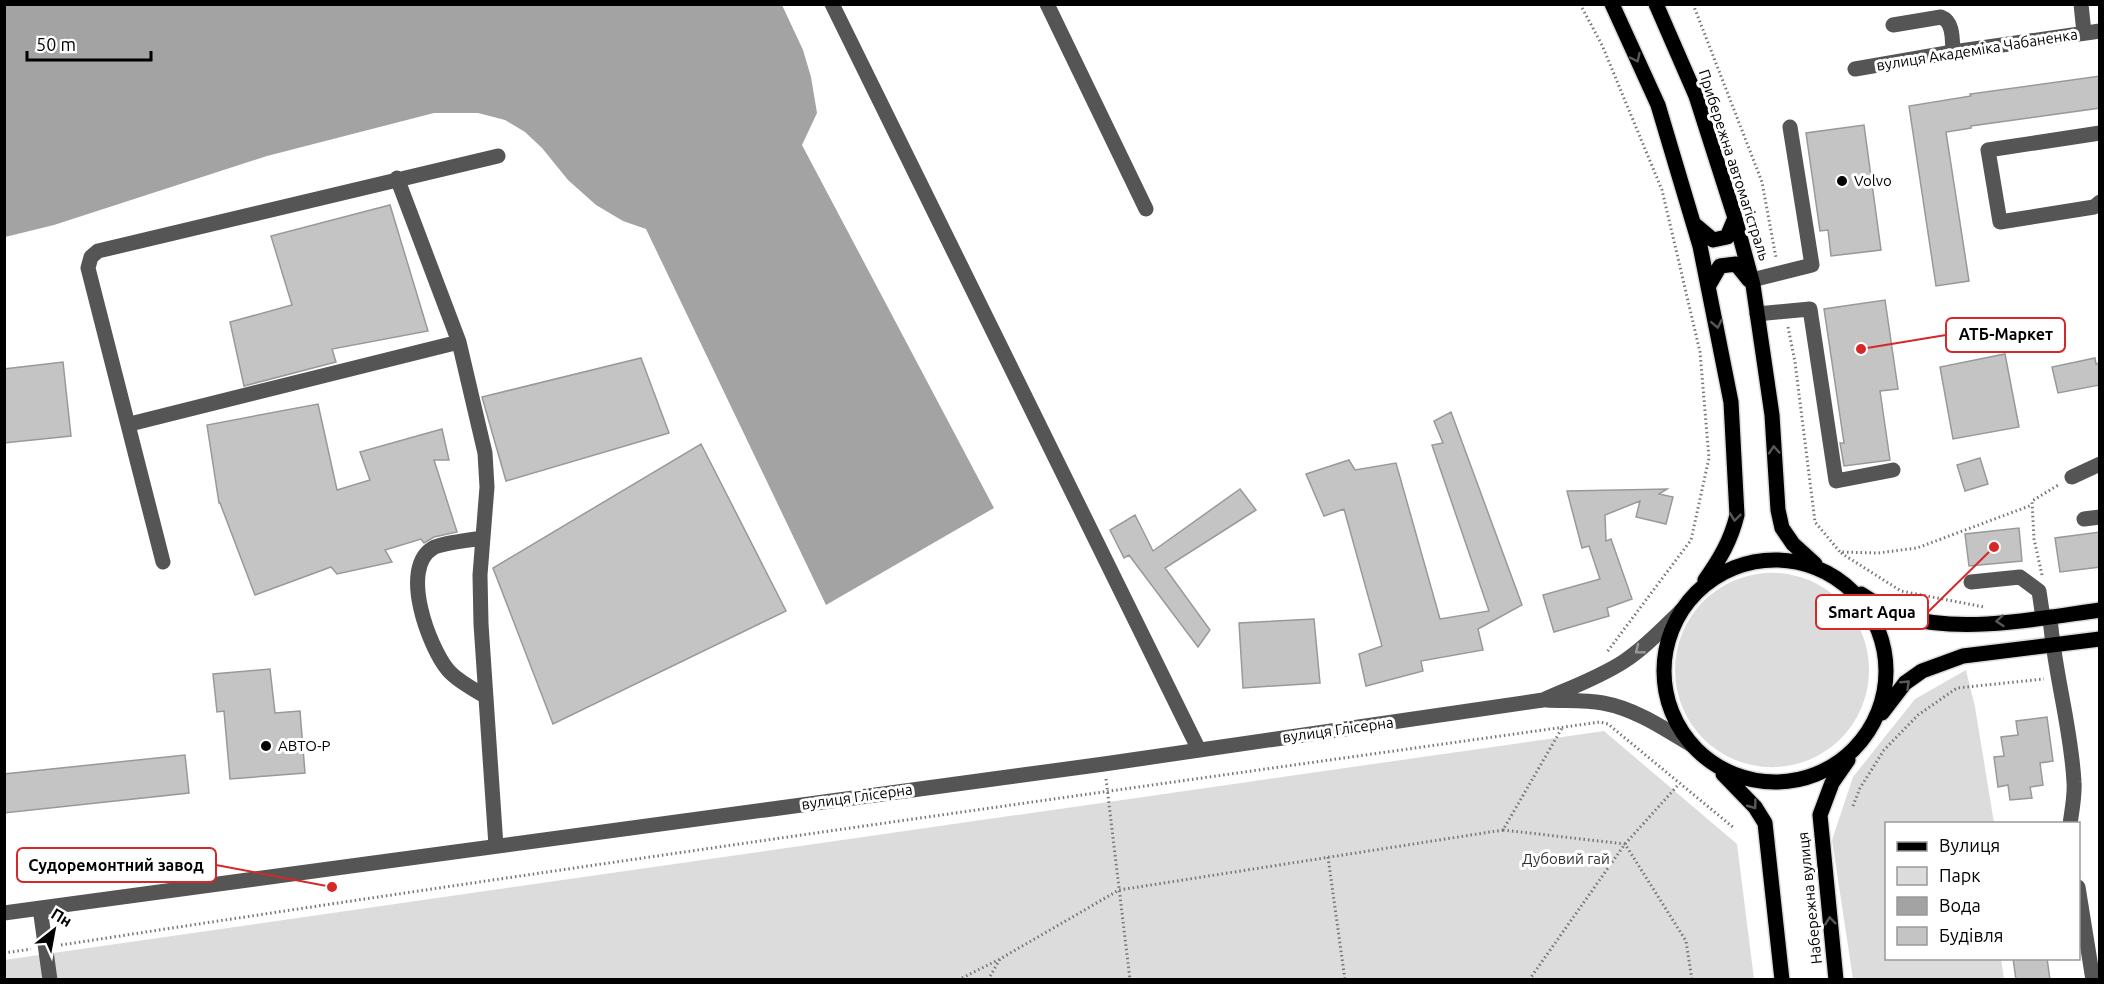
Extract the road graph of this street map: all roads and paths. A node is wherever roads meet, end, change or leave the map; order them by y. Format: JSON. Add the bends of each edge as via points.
{"nodes":[{"id":1,"x":832,"y":4,"type":"edge"},
{"id":2,"x":1047,"y":4,"type":"edge"},
{"id":3,"x":1580,"y":4,"type":"edge"},
{"id":4,"x":1612,"y":4,"type":"edge"},
{"id":5,"x":1656,"y":4,"type":"edge"},
{"id":6,"x":2081,"y":4,"type":"edge"},
{"id":7,"x":1893,"y":25,"type":"dead end"},
{"id":8,"x":2100,"y":31,"type":"edge"},
{"id":9,"x":2084,"y":33,"type":"junction"},
{"id":10,"x":1953,"y":52,"type":"junction"},
{"id":11,"x":1855,"y":69,"type":"dead end"},
{"id":12,"x":1790,"y":127,"type":"dead end"},
{"id":13,"x":2100,"y":133,"type":"edge"},
{"id":14,"x":498,"y":156,"type":"dead end"},
{"id":15,"x":398,"y":178,"type":"junction"},
{"id":16,"x":2100,"y":202,"type":"edge"},
{"id":17,"x":1146,"y":209,"type":"dead end"},
{"id":18,"x":1736,"y":218,"type":"junction"},
{"id":19,"x":1694,"y":224,"type":"junction"},
{"id":20,"x":1752,"y":282,"type":"junction"},
{"id":21,"x":1709,"y":285,"type":"junction"},
{"id":22,"x":1757,"y":314,"type":"junction"},
{"id":23,"x":459,"y":342,"type":"junction"},
{"id":24,"x":130,"y":424,"type":"junction"},
{"id":25,"x":2100,"y":464,"type":"edge"},
{"id":26,"x":1893,"y":470,"type":"dead end"},
{"id":27,"x":2072,"y":477,"type":"joint"},
{"id":28,"x":2032,"y":505,"type":"junction"},
{"id":29,"x":1815,"y":522,"type":"dead end"},
{"id":30,"x":483,"y":538,"type":"junction"},
{"id":31,"x":164,"y":562,"type":"dead end"},
{"id":32,"x":1827,"y":573,"type":"junction"},
{"id":33,"x":1971,"y":582,"type":"dead end"},
{"id":34,"x":2043,"y":583,"type":"dead end"},
{"id":35,"x":1849,"y":587,"type":"junction"},
{"id":36,"x":1697,"y":591,"type":"junction"},
{"id":37,"x":1682,"y":610,"type":"junction"},
{"id":38,"x":2100,"y":610,"type":"edge"},
{"id":39,"x":2046,"y":617,"type":"junction"},
{"id":40,"x":2100,"y":639,"type":"edge"},
{"id":41,"x":2052,"y":646,"type":"junction"},
{"id":42,"x":1602,"y":659,"type":"dead end"},
{"id":43,"x":2059,"y":678,"type":"junction"},
{"id":44,"x":486,"y":697,"type":"junction"},
{"id":45,"x":1544,"y":700,"type":"junction"},
{"id":46,"x":1562,"y":728,"type":"junction"},
{"id":47,"x":1870,"y":730,"type":"junction"},
{"id":48,"x":1692,"y":746,"type":"junction"},
{"id":49,"x":1199,"y":750,"type":"junction"},
{"id":50,"x":1855,"y":750,"type":"junction"},
{"id":51,"x":1104,"y":764,"type":"junction"},
{"id":52,"x":1712,"y":764,"type":"junction"},
{"id":53,"x":1679,"y":784,"type":"junction"},
{"id":54,"x":1107,"y":790,"type":"junction"},
{"id":55,"x":1853,"y":806,"type":"dead end"},
{"id":56,"x":2070,"y":822,"type":"edge"},
{"id":57,"x":1734,"y":828,"type":"dead end"},
{"id":58,"x":1503,"y":830,"type":"junction"},
{"id":59,"x":1625,"y":844,"type":"junction"},
{"id":60,"x":496,"y":846,"type":"junction"},
{"id":61,"x":1328,"y":857,"type":"junction"},
{"id":62,"x":1119,"y":890,"type":"junction"},
{"id":63,"x":2080,"y":894,"type":"edge"},
{"id":64,"x":40,"y":908,"type":"junction"},
{"id":65,"x":4,"y":913,"type":"edge"},
{"id":66,"x":51,"y":946,"type":"dead end"},
{"id":67,"x":39,"y":948,"type":"dead end"},
{"id":68,"x":4,"y":953,"type":"edge"},
{"id":69,"x":1000,"y":959,"type":"junction"},
{"id":70,"x":50,"y":980,"type":"edge"},
{"id":71,"x":958,"y":980,"type":"edge"},
{"id":72,"x":988,"y":980,"type":"edge"},
{"id":73,"x":1130,"y":980,"type":"edge"},
{"id":74,"x":1345,"y":980,"type":"edge"},
{"id":75,"x":1529,"y":980,"type":"edge"},
{"id":76,"x":1692,"y":980,"type":"edge"},
{"id":77,"x":1782,"y":980,"type":"edge"},
{"id":78,"x":1836,"y":980,"type":"edge"},
{"id":79,"x":2093,"y":980,"type":"edge"}],
"edges":[{"from":1,"to":49,"type":"street"},
{"from":2,"to":17,"type":"street"},
{"from":3,"to":42,"type":"path","via":[[1602,45],[1662,190],[1700,352],[1709,458],[1691,540]]},
{"from":4,"to":19,"type":"main road","name":"Прибережна автомагістраль","one_way":true,"via":[[1658,105]]},
{"from":5,"to":18,"type":"main road","name":"Прибережна автомагістраль","via":[[1696,96]]},
{"from":6,"to":9,"type":"street"},
{"from":7,"to":10,"type":"street","via":[[1947,19]]},
{"from":8,"to":9,"type":"street","name":"вулиця Академіка Чабаненка"},
{"from":9,"to":10,"type":"street","name":"вулиця Академіка Чабаненка"},
{"from":10,"to":11,"type":"street","name":"вулиця Академіка Чабаненка"},
{"from":12,"to":20,"type":"street","via":[[1812,265]]},
{"from":13,"to":16,"type":"street","via":[[1988,150],[2000,222],[2094,207]]},
{"from":14,"to":15,"type":"street"},
{"from":15,"to":23,"type":"street"},
{"from":15,"to":24,"type":"street","via":[[98,250],[88,268]]},
{"from":18,"to":19,"type":"main road","via":[[1726,237],[1713,240]]},
{"from":18,"to":20,"type":"main road","name":"Прибережна автомагістраль"},
{"from":19,"to":21,"type":"main road","name":"Прибережна автомагістраль"},
{"from":20,"to":21,"type":"main road","via":[[1736,264],[1720,266]]},
{"from":20,"to":22,"type":"main road","name":"Прибережна автомагістраль"},
{"from":21,"to":36,"type":"main road","name":"Прибережна автомагістраль","one_way":true,"via":[[1731,402],[1737,515],[1725,550]]},
{"from":22,"to":26,"type":"street","via":[[1810,309],[1836,481]]},
{"from":32,"to":22,"type":"main road","name":"Прибережна автомагістраль","one_way":true,"via":[[1804,555],[1782,528],[1772,415]]},
{"from":23,"to":24,"type":"street"},
{"from":23,"to":30,"type":"street","via":[[485,453]]},
{"from":24,"to":31,"type":"street"},
{"from":25,"to":27,"type":"street"},
{"from":27,"to":28,"type":"path","via":[[2032,501]]},
{"from":28,"to":29,"type":"path","via":[[1917,548],[1878,553],[1840,552]]},
{"from":28,"to":34,"type":"path"},
{"from":30,"to":44,"type":"street","via":[[480,575]]},
{"from":30,"to":44,"type":"street","via":[[434,547],[422,558],[417,574],[418,596],[438,657],[450,673]]},
{"from":32,"to":35,"type":"main road","name":"Прибережна автомагістраль"},
{"from":32,"to":36,"type":"main road","name":"Прибережна автомагістраль","via":[[1801,563],[1773,560],[1719,574]]},
{"from":33,"to":39,"type":"street","via":[[2020,577],[2038,591]]},
{"from":39,"to":35,"type":"main road","one_way":true,"via":[[1960,625],[1933,622],[1906,617]]},
{"from":35,"to":47,"type":"main road","name":"Прибережна автомагістраль","via":[[1867,608],[1886,656],[1887,681]]},
{"from":36,"to":37,"type":"main road","name":"Прибережна автомагістраль"},
{"from":37,"to":45,"type":"street","name":"вулиця Глісерна","one_way":true,"via":[[1623,662]]},
{"from":37,"to":48,"type":"main road","name":"Прибережна автомагістраль","via":[[1664,655],[1664,680],[1671,712]]},
{"from":38,"to":39,"type":"main road"},
{"from":39,"to":41,"type":"street"},
{"from":40,"to":41,"type":"main road"},
{"from":41,"to":43,"type":"street"},
{"from":47,"to":41,"type":"main road","one_way":true,"via":[[1905,683],[1922,671],[1963,656]]},
{"from":43,"to":55,"type":"path","via":[[1957,688],[1918,715],[1884,750]]},
{"from":43,"to":56,"type":"street","via":[[2074,783]]},
{"from":44,"to":60,"type":"street"},
{"from":45,"to":48,"type":"street","via":[[1603,703],[1622,708]]},
{"from":45,"to":49,"type":"street","name":"вулиця Глісерна"},
{"from":46,"to":53,"type":"path","via":[[1608,724]]},
{"from":46,"to":54,"type":"path"},
{"from":46,"to":58,"type":"path"},
{"from":47,"to":50,"type":"main road","name":"Прибережна автомагістраль"},
{"from":48,"to":52,"type":"main road","name":"Прибережна автомагістраль"},
{"from":49,"to":51,"type":"street","name":"вулиця Глісерна"},
{"from":50,"to":52,"type":"main road","name":"Прибережна автомагістраль","via":[[1811,777],[1786,783],[1760,782]]},
{"from":78,"to":50,"type":"main road","name":"Набережна вулиця","one_way":true,"via":[[1820,815],[1832,783]]},
{"from":51,"to":54,"type":"path"},
{"from":51,"to":60,"type":"street","name":"вулиця Глісерна"},
{"from":52,"to":77,"type":"main road","name":"Прибережна автомагістраль","one_way":true,"via":[[1743,792],[1764,823]]},
{"from":53,"to":57,"type":"path"},
{"from":53,"to":59,"type":"path"},
{"from":54,"to":62,"type":"path"},
{"from":54,"to":66,"type":"path"},
{"from":58,"to":59,"type":"path"},
{"from":58,"to":61,"type":"path"},
{"from":59,"to":75,"type":"path"},
{"from":59,"to":76,"type":"path","via":[[1686,941]]},
{"from":60,"to":64,"type":"street","name":"вулиця Глісерна"},
{"from":61,"to":62,"type":"path"},
{"from":61,"to":74,"type":"path"},
{"from":62,"to":69,"type":"path"},
{"from":62,"to":73,"type":"path"},
{"from":63,"to":79,"type":"street"},
{"from":64,"to":65,"type":"street","name":"вулиця Глісерна"},
{"from":64,"to":70,"type":"street"},
{"from":67,"to":68,"type":"path"},
{"from":69,"to":71,"type":"path"},
{"from":69,"to":72,"type":"path"}]}
